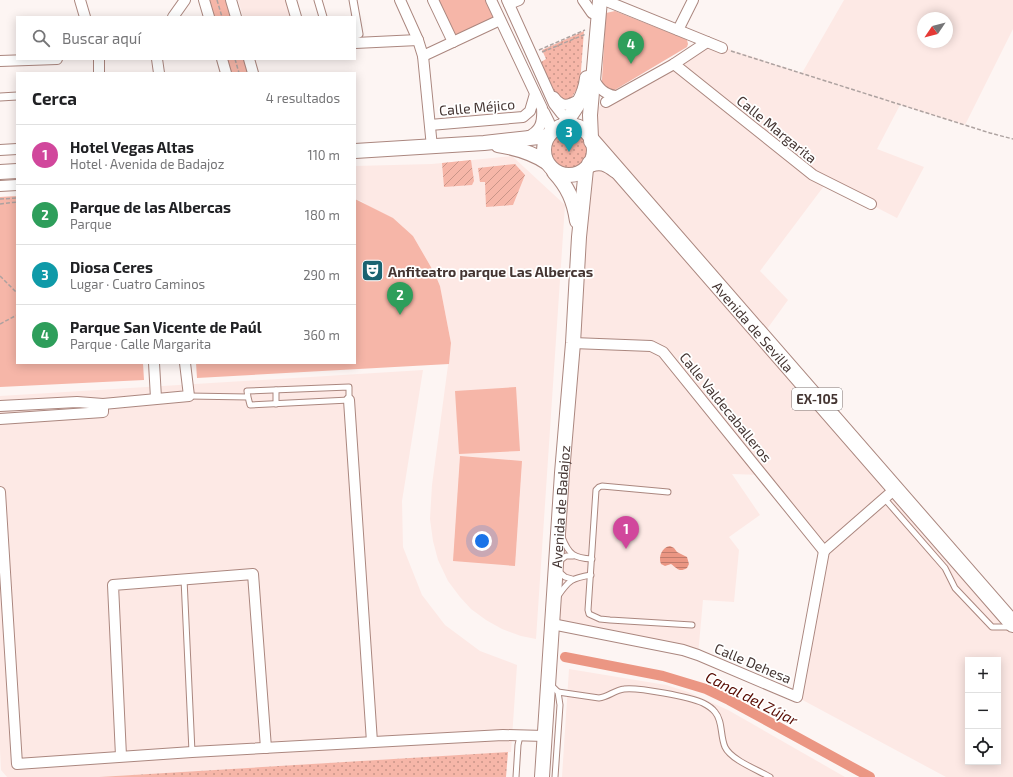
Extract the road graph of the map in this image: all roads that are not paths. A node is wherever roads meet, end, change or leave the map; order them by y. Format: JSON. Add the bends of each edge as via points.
{"nodes":[{"id":1,"x":80,"y":0,"type":"edge"},
{"id":2,"x":185,"y":0,"type":"edge"},
{"id":3,"x":204,"y":0,"type":"edge"},
{"id":4,"x":231,"y":0,"type":"edge"},
{"id":5,"x":291,"y":0,"type":"edge"},
{"id":6,"x":318,"y":0,"type":"edge"},
{"id":7,"x":353,"y":0,"type":"edge"},
{"id":8,"x":400,"y":0,"type":"edge"},
{"id":9,"x":433,"y":0,"type":"edge"},
{"id":10,"x":491,"y":0,"type":"edge"},
{"id":11,"x":519,"y":0,"type":"edge"},
{"id":12,"x":583,"y":0,"type":"edge"},
{"id":13,"x":600,"y":0,"type":"edge"},
{"id":14,"x":604,"y":0,"type":"edge"},
{"id":15,"x":693,"y":0,"type":"edge"},
{"id":16,"x":508,"y":2,"type":"edge"},
{"id":17,"x":592,"y":6,"type":"edge"},
{"id":18,"x":85,"y":16,"type":"edge"},
{"id":19,"x":174,"y":16,"type":"edge"},
{"id":20,"x":209,"y":16,"type":"edge"},
{"id":21,"x":236,"y":16,"type":"edge"},
{"id":22,"x":296,"y":16,"type":"edge"},
{"id":23,"x":323,"y":16,"type":"edge"},
{"id":24,"x":356,"y":16,"type":"edge"},
{"id":25,"x":356,"y":17,"type":"edge"},
{"id":26,"x":500,"y":20,"type":"junction"},
{"id":27,"x":678,"y":30,"type":"junction"},
{"id":28,"x":356,"y":35,"type":"edge"},
{"id":29,"x":418,"y":40,"type":"junction"},
{"id":30,"x":453,"y":42,"type":"junction"},
{"id":31,"x":707,"y":42,"type":"junction"},
{"id":32,"x":356,"y":43,"type":"edge"},
{"id":33,"x":722,"y":48,"type":"road end"},
{"id":34,"x":423,"y":56,"type":"junction"},
{"id":35,"x":38,"y":60,"type":"edge"},
{"id":36,"x":99,"y":60,"type":"edge"},
{"id":37,"x":157,"y":60,"type":"edge"},
{"id":38,"x":222,"y":60,"type":"edge"},
{"id":39,"x":249,"y":60,"type":"edge"},
{"id":40,"x":0,"y":62,"type":"edge"},
{"id":41,"x":674,"y":64,"type":"junction"},
{"id":42,"x":100,"y":72,"type":"edge"},
{"id":43,"x":158,"y":72,"type":"edge"},
{"id":44,"x":226,"y":72,"type":"edge"},
{"id":45,"x":253,"y":72,"type":"edge"},
{"id":46,"x":593,"y":77,"type":"junction"},
{"id":47,"x":544,"y":83,"type":"junction"},
{"id":48,"x":536,"y":94,"type":"junction"},
{"id":49,"x":16,"y":96,"type":"edge"},
{"id":50,"x":615,"y":96,"type":"junction"},
{"id":51,"x":0,"y":97,"type":"edge"},
{"id":52,"x":587,"y":106,"type":"junction"},
{"id":53,"x":542,"y":108,"type":"junction"},
{"id":54,"x":569,"y":124,"type":"junction"},
{"id":55,"x":430,"y":125,"type":"junction"},
{"id":56,"x":549,"y":134,"type":"junction"},
{"id":57,"x":526,"y":137,"type":"junction"},
{"id":58,"x":592,"y":140,"type":"junction"},
{"id":59,"x":484,"y":143,"type":"junction"},
{"id":60,"x":432,"y":147,"type":"junction"},
{"id":61,"x":16,"y":149,"type":"edge"},
{"id":62,"x":0,"y":150,"type":"edge"},
{"id":63,"x":356,"y":151,"type":"edge"},
{"id":64,"x":550,"y":167,"type":"junction"},
{"id":65,"x":588,"y":167,"type":"junction"},
{"id":66,"x":16,"y":171,"type":"edge"},
{"id":67,"x":0,"y":172,"type":"edge"},
{"id":68,"x":620,"y":174,"type":"junction"},
{"id":69,"x":16,"y":185,"type":"edge"},
{"id":70,"x":0,"y":186,"type":"edge"},
{"id":71,"x":872,"y":204,"type":"dead end"},
{"id":72,"x":579,"y":237,"type":"junction"},
{"id":73,"x":573,"y":343,"type":"junction"},
{"id":74,"x":154,"y":364,"type":"edge"},
{"id":75,"x":186,"y":364,"type":"edge"},
{"id":76,"x":276,"y":390,"type":"junction"},
{"id":77,"x":189,"y":396,"type":"junction"},
{"id":78,"x":248,"y":397,"type":"junction"},
{"id":79,"x":156,"y":398,"type":"junction"},
{"id":80,"x":350,"y":400,"type":"junction"},
{"id":81,"x":77,"y":402,"type":"junction"},
{"id":82,"x":103,"y":404,"type":"junction"},
{"id":83,"x":276,"y":404,"type":"junction"},
{"id":84,"x":0,"y":406,"type":"edge"},
{"id":85,"x":78,"y":414,"type":"junction"},
{"id":86,"x":0,"y":419,"type":"edge"},
{"id":87,"x":0,"y":492,"type":"edge"},
{"id":88,"x":668,"y":492,"type":"dead end"},
{"id":89,"x":889,"y":493,"type":"junction"},
{"id":90,"x":559,"y":529,"type":"junction"},
{"id":91,"x":824,"y":551,"type":"junction"},
{"id":92,"x":573,"y":556,"type":"junction"},
{"id":93,"x":592,"y":559,"type":"junction"},
{"id":94,"x":556,"y":565,"type":"junction"},
{"id":95,"x":591,"y":575,"type":"junction"},
{"id":96,"x":184,"y":579,"type":"junction"},
{"id":97,"x":572,"y":579,"type":"junction"},
{"id":98,"x":554,"y":601,"type":"junction"},
{"id":99,"x":552,"y":624,"type":"junction"},
{"id":100,"x":1013,"y":624,"type":"edge"},
{"id":101,"x":692,"y":625,"type":"dead end"},
{"id":102,"x":1013,"y":627,"type":"edge"},
{"id":103,"x":553,"y":688,"type":"junction"},
{"id":104,"x":520,"y":736,"type":"junction"},
{"id":105,"x":545,"y":736,"type":"junction"},
{"id":106,"x":372,"y":742,"type":"junction"},
{"id":107,"x":266,"y":748,"type":"junction"},
{"id":108,"x":192,"y":752,"type":"junction"},
{"id":109,"x":121,"y":756,"type":"junction"},
{"id":110,"x":516,"y":777,"type":"edge"},
{"id":111,"x":542,"y":777,"type":"edge"},
{"id":112,"x":555,"y":777,"type":"edge"},
{"id":113,"x":770,"y":777,"type":"edge"}],
"edges":[{"from":1,"to":18,"type":"street"},
{"from":2,"to":19,"type":"street"},
{"from":3,"to":20,"type":"street"},
{"from":4,"to":21,"type":"street"},
{"from":5,"to":22,"type":"street"},
{"from":6,"to":23,"type":"street"},
{"from":7,"to":24,"type":"street"},
{"from":8,"to":29,"type":"street"},
{"from":9,"to":30,"type":"street"},
{"from":10,"to":26,"type":"street"},
{"from":11,"to":16,"type":"street"},
{"from":12,"to":17,"type":"street"},
{"from":13,"to":46,"type":"main road"},
{"from":14,"to":27,"type":"street"},
{"from":15,"to":27,"type":"street"},
{"from":16,"to":47,"type":"street"},
{"from":17,"to":52,"type":"main road","via":[[586,85]]},
{"from":25,"to":28,"type":"street","via":[[359,34]]},
{"from":26,"to":30,"type":"street"},
{"from":26,"to":48,"type":"street"},
{"from":27,"to":31,"type":"street"},
{"from":29,"to":32,"type":"street"},
{"from":29,"to":34,"type":"street"},
{"from":30,"to":34,"type":"street"},
{"from":31,"to":33,"type":"street"},
{"from":31,"to":41,"type":"street"},
{"from":34,"to":55,"type":"street"},
{"from":35,"to":40,"type":"street"},
{"from":36,"to":42,"type":"street"},
{"from":37,"to":43,"type":"street"},
{"from":38,"to":44,"type":"street"},
{"from":39,"to":45,"type":"street"},
{"from":41,"to":50,"type":"street"},
{"from":41,"to":71,"type":"street","name":"Calle Margarita","via":[[813,175]]},
{"from":46,"to":50,"type":"street","via":[[601,90]]},
{"from":46,"to":52,"type":"main road"},
{"from":47,"to":52,"type":"street","via":[[561,104]]},
{"from":47,"to":54,"type":"street","via":[[554,104]]},
{"from":48,"to":53,"type":"street"},
{"from":48,"to":55,"type":"street","name":"Calle Méjico","via":[[530,111],[523,117]]},
{"from":49,"to":51,"type":"street"},
{"from":50,"to":52,"type":"street","via":[[598,107]]},
{"from":52,"to":54,"type":"main road","via":[[572,114]]},
{"from":52,"to":58,"type":"main road"},
{"from":53,"to":56,"type":"street","via":[[549,122]]},
{"from":53,"to":57,"type":"street","via":[[543,117],[539,129]]},
{"from":54,"to":56,"type":"main road"},
{"from":54,"to":58,"type":"main road","via":[[582,129]]},
{"from":55,"to":60,"type":"street"},
{"from":56,"to":57,"type":"main road"},
{"from":56,"to":64,"type":"main road","via":[[543,147],[543,154]]},
{"from":57,"to":59,"type":"main road"},
{"from":58,"to":65,"type":"main road","via":[[594,152]]},
{"from":58,"to":68,"type":"main road","name":"Avenida de Sevilla","number":"EX-105"},
{"from":59,"to":60,"type":"main road"},
{"from":59,"to":64,"type":"main road","via":[[520,149],[535,155]]},
{"from":60,"to":63,"type":"main road"},
{"from":61,"to":62,"type":"street"},
{"from":64,"to":65,"type":"main road","via":[[560,175],[568,176]]},
{"from":64,"to":72,"type":"main road","via":[[568,190],[576,213]]},
{"from":65,"to":68,"type":"main road","name":"Avenida de Sevilla","number":"EX-105","via":[[597,162],[608,164]]},
{"from":65,"to":72,"type":"main road"},
{"from":66,"to":67,"type":"main road"},
{"from":68,"to":89,"type":"main road","name":"Avenida de Sevilla","number":"EX-105"},
{"from":69,"to":70,"type":"street"},
{"from":72,"to":73,"type":"main road","name":"Avenida de Badajoz"},
{"from":73,"to":90,"type":"main road","name":"Avenida de Badajoz"},
{"from":73,"to":91,"type":"street","name":"Calle Valdecaballeros","via":[[651,346],[663,352]]},
{"from":74,"to":79,"type":"street"},
{"from":75,"to":77,"type":"street"},
{"from":76,"to":78,"type":"lane","via":[[247,392]]},
{"from":76,"to":80,"type":"lane","via":[[349,387]]},
{"from":76,"to":83,"type":"lane"},
{"from":77,"to":78,"type":"lane"},
{"from":77,"to":79,"type":"street"},
{"from":78,"to":83,"type":"lane","via":[[250,405]]},
{"from":79,"to":82,"type":"street"},
{"from":80,"to":83,"type":"lane"},
{"from":80,"to":106,"type":"street"},
{"from":81,"to":82,"type":"street"},
{"from":81,"to":84,"type":"street"},
{"from":81,"to":85,"type":"lane"},
{"from":82,"to":85,"type":"street","via":[[103,412]]},
{"from":85,"to":86,"type":"street"},
{"from":87,"to":109,"type":"street","via":[[17,764]]},
{"from":88,"to":93,"type":"lane","via":[[599,487],[596,490]]},
{"from":89,"to":91,"type":"street"},
{"from":89,"to":100,"type":"main road","name":"Avenida de Sevilla","number":"EX-105"},
{"from":89,"to":102,"type":"lane","via":[[944,568],[955,588],[992,627]]},
{"from":90,"to":92,"type":"lane","via":[[565,545]]},
{"from":90,"to":94,"type":"main road","name":"Avenida de Badajoz"},
{"from":91,"to":99,"type":"street","name":"Calle Dehesa","via":[[797,697],[683,650]]},
{"from":92,"to":93,"type":"lane"},
{"from":92,"to":94,"type":"lane","via":[[563,558]]},
{"from":93,"to":95,"type":"lane"},
{"from":94,"to":97,"type":"lane","via":[[561,575]]},
{"from":94,"to":98,"type":"main road","name":"Avenida de Badajoz"},
{"from":95,"to":97,"type":"lane"},
{"from":95,"to":101,"type":"lane","via":[[589,614],[610,620]]},
{"from":96,"to":107,"type":"street","via":[[253,574]]},
{"from":96,"to":108,"type":"lane"},
{"from":96,"to":109,"type":"street","via":[[112,585]]},
{"from":97,"to":98,"type":"lane"},
{"from":98,"to":99,"type":"main road","name":"Avenida de Badajoz"},
{"from":99,"to":103,"type":"main road","name":"Avenida de Badajoz"},
{"from":103,"to":105,"type":"main road","name":"Avenida de Badajoz"},
{"from":103,"to":112,"type":"lane","via":[[560,705]]},
{"from":103,"to":113,"type":"lane","via":[[599,698],[619,690],[634,688],[690,698],[715,712],[729,753]]},
{"from":104,"to":105,"type":"street"},
{"from":104,"to":106,"type":"street"},
{"from":104,"to":110,"type":"lane"},
{"from":105,"to":111,"type":"main road","name":"Avenida de Badajoz"},
{"from":106,"to":107,"type":"street"},
{"from":107,"to":108,"type":"street"},
{"from":108,"to":109,"type":"street"}]}
